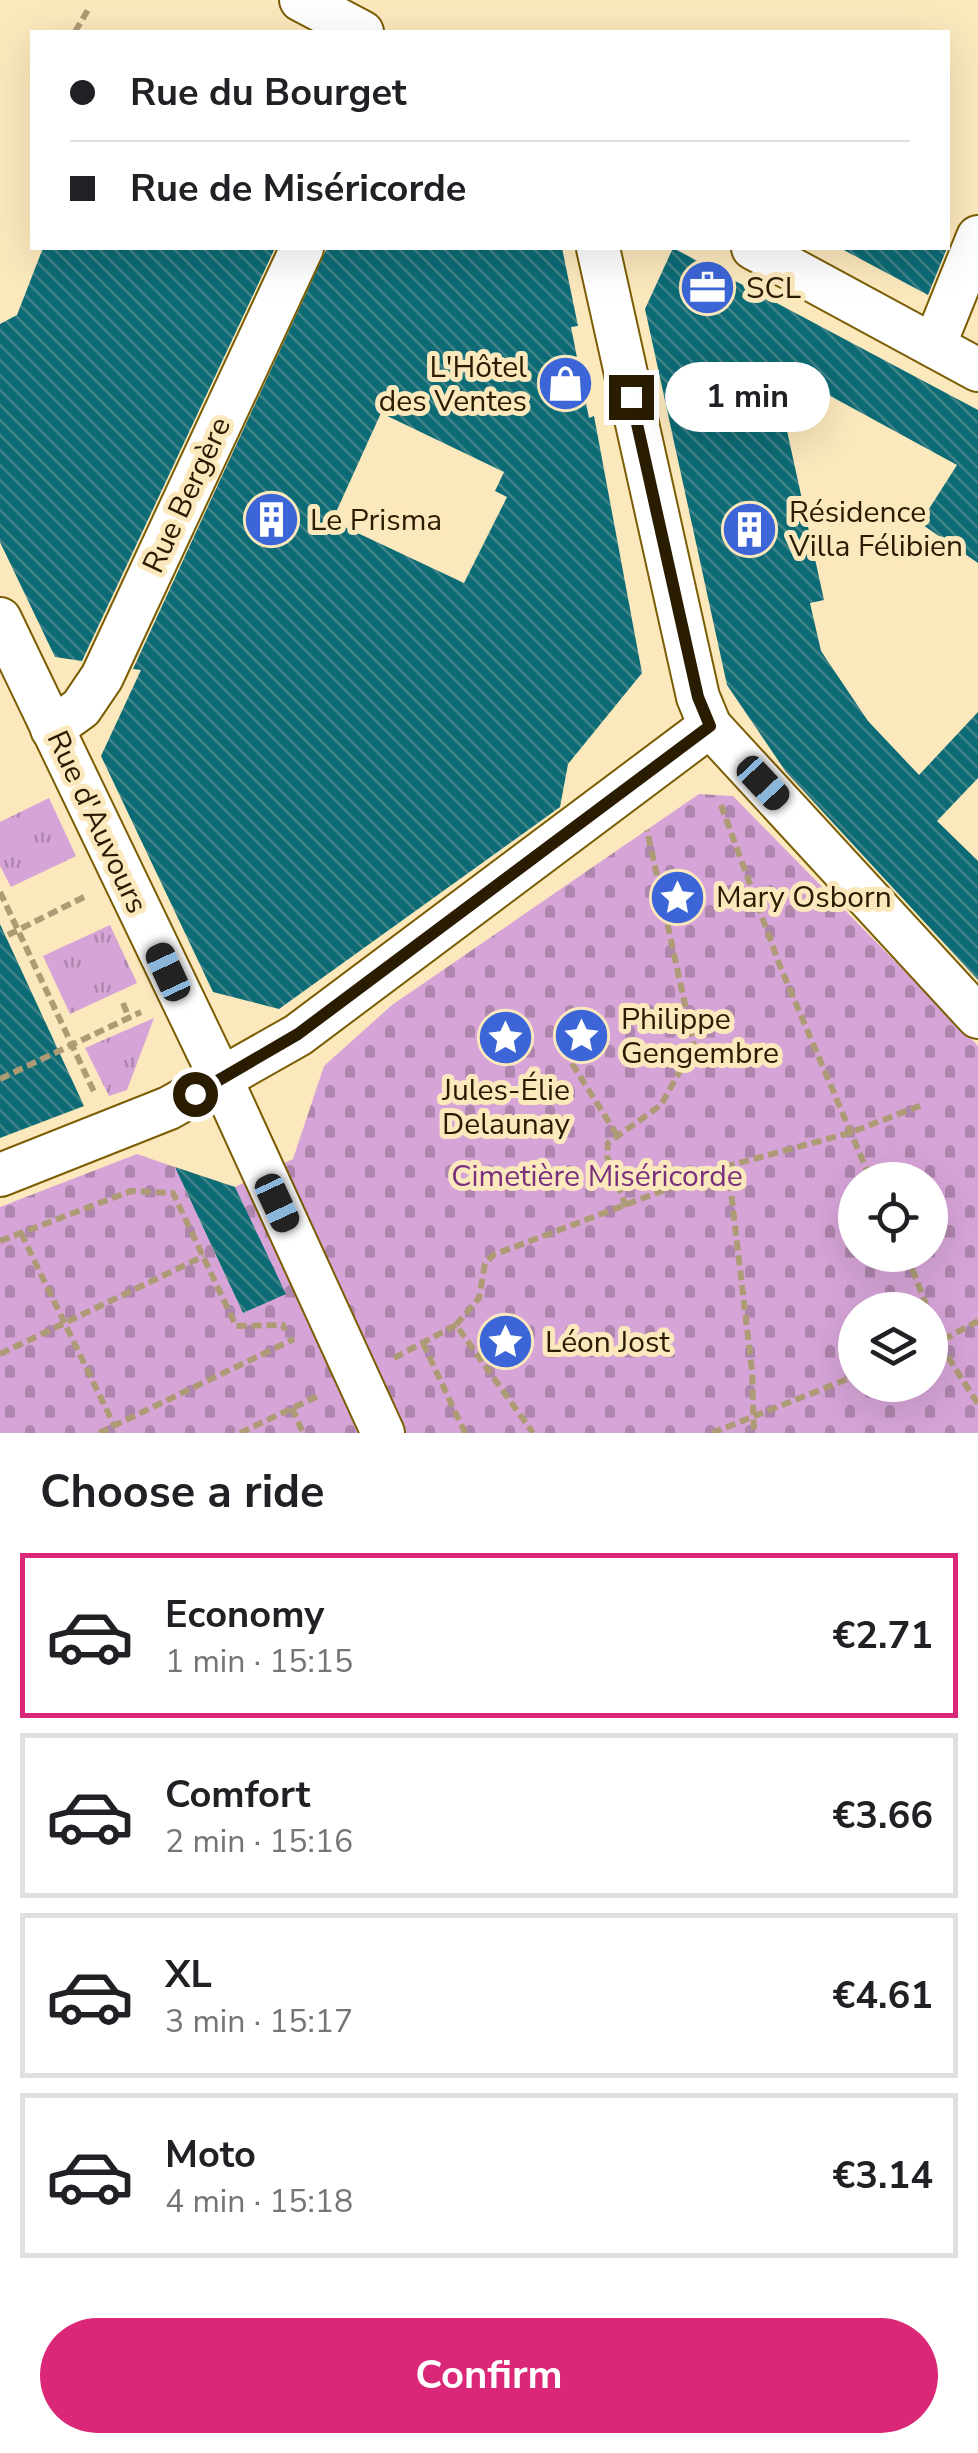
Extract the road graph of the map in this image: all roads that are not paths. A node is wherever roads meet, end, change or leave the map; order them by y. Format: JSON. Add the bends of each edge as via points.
{"nodes":[{"id":1,"x":301,"y":0,"type":"edge"},
{"id":2,"x":358,"y":30,"type":"edge"},
{"id":3,"x":978,"y":237,"type":"edge"},
{"id":4,"x":301,"y":250,"type":"edge"},
{"id":5,"x":598,"y":250,"type":"edge"},
{"id":6,"x":757,"y":250,"type":"edge"},
{"id":7,"x":934,"y":346,"type":"junction"},
{"id":8,"x":978,"y":370,"type":"edge"},
{"id":9,"x":0,"y":619,"type":"edge"},
{"id":10,"x":52,"y":729,"type":"junction"},
{"id":11,"x":723,"y":740,"type":"junction"},
{"id":12,"x":978,"y":1017,"type":"edge"},
{"id":13,"x":221,"y":1079,"type":"junction"},
{"id":14,"x":0,"y":1175,"type":"edge"},
{"id":15,"x":384,"y":1433,"type":"edge"}],
"edges":[{"from":1,"to":2,"type":"street"},
{"from":3,"to":7,"type":"street"},
{"from":4,"to":10,"type":"street","name":"Rue Bergère","via":[[102,677],[80,708]]},
{"from":5,"to":11,"type":"street","via":[[698,697]]},
{"from":6,"to":7,"type":"street"},
{"from":7,"to":8,"type":"street"},
{"from":9,"to":10,"type":"street","name":"Rue d'Auvours"},
{"from":10,"to":13,"type":"street","name":"Rue d'Auvours"},
{"from":11,"to":12,"type":"street"},
{"from":11,"to":13,"type":"street","via":[[298,1034]]},
{"from":13,"to":14,"type":"street","via":[[169,1108]]},
{"from":13,"to":15,"type":"street","name":"Rue d'Auvours"}]}
